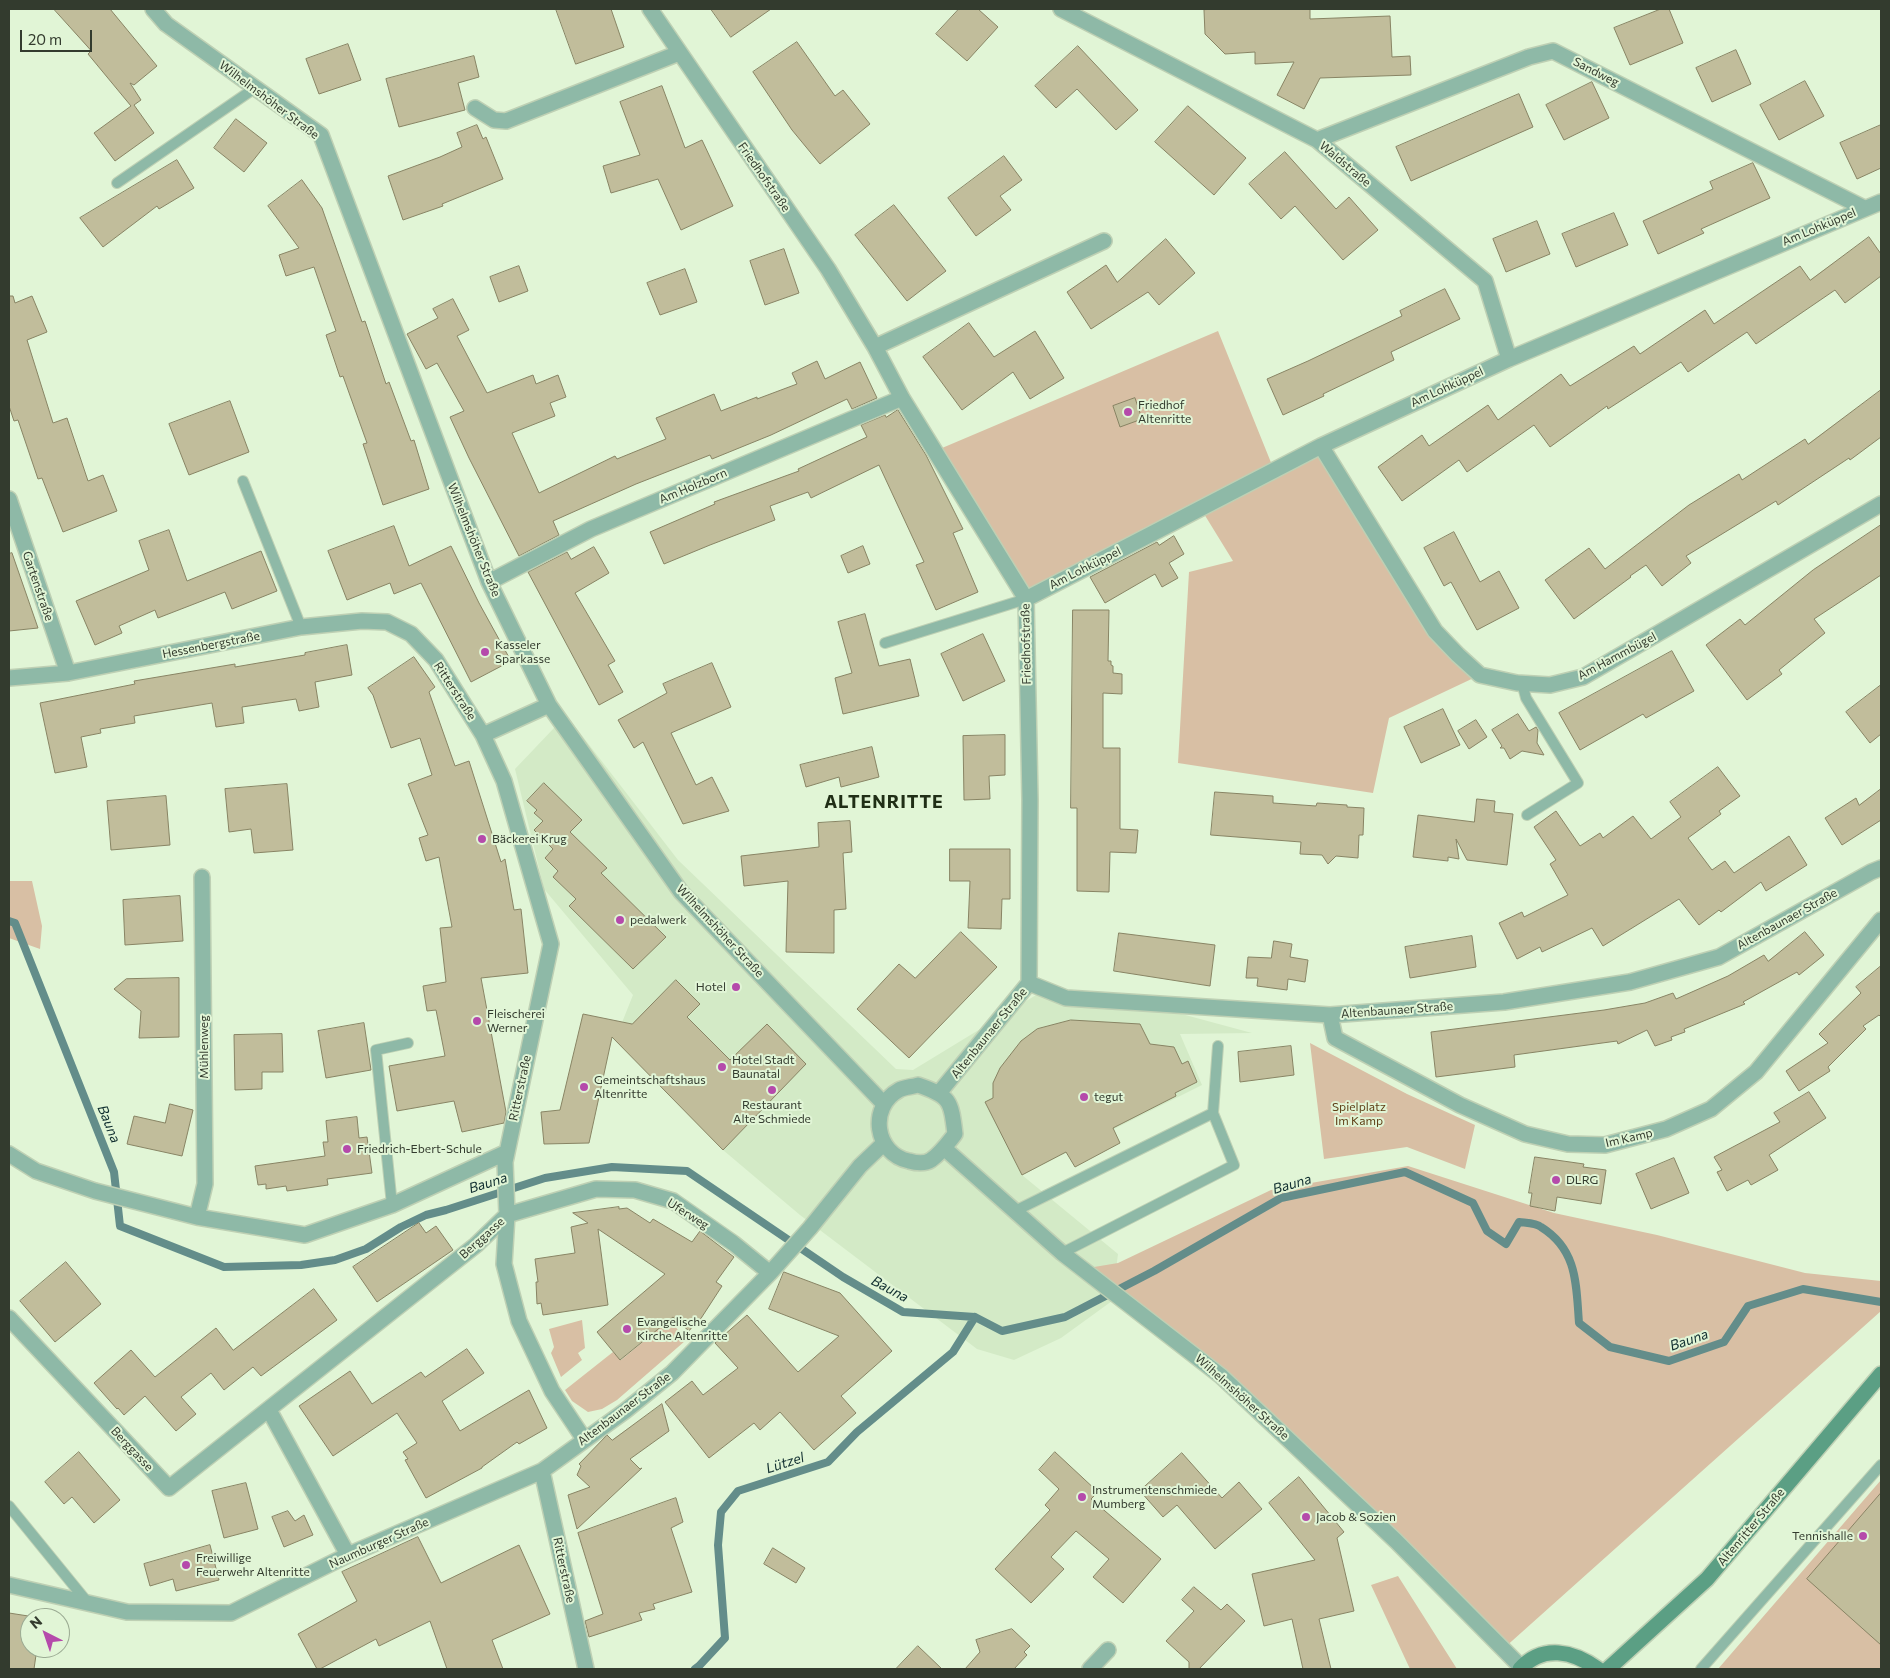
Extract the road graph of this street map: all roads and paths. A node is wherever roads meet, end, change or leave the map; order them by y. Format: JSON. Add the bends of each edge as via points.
{"nodes":[{"id":1,"x":153,"y":9,"type":"edge"},
{"id":2,"x":650,"y":9,"type":"edge"},
{"id":3,"x":1061,"y":9,"type":"edge"},
{"id":4,"x":679,"y":53,"type":"junction"},
{"id":5,"x":255,"y":88,"type":"junction"},
{"id":6,"x":476,"y":108,"type":"dead end"},
{"id":7,"x":1316,"y":140,"type":"junction"},
{"id":8,"x":117,"y":184,"type":"dead end"},
{"id":9,"x":1881,"y":202,"type":"edge"},
{"id":10,"x":1864,"y":208,"type":"junction"},
{"id":11,"x":1104,"y":240,"type":"dead end"},
{"id":12,"x":874,"y":347,"type":"junction"},
{"id":13,"x":1509,"y":359,"type":"junction"},
{"id":14,"x":902,"y":398,"type":"junction"},
{"id":15,"x":1321,"y":446,"type":"junction"},
{"id":16,"x":243,"y":481,"type":"dead end"},
{"id":17,"x":9,"y":499,"type":"edge"},
{"id":18,"x":1881,"y":504,"type":"edge"},
{"id":19,"x":489,"y":582,"type":"junction"},
{"id":20,"x":1026,"y":599,"type":"junction"},
{"id":21,"x":301,"y":628,"type":"junction"},
{"id":22,"x":411,"y":634,"type":"joint"},
{"id":23,"x":885,"y":643,"type":"dead end"},
{"id":24,"x":68,"y":673,"type":"junction"},
{"id":25,"x":9,"y":678,"type":"edge"},
{"id":26,"x":1522,"y":683,"type":"junction"},
{"id":27,"x":550,"y":705,"type":"junction"},
{"id":28,"x":483,"y":735,"type":"junction"},
{"id":29,"x":1527,"y":815,"type":"dead end"},
{"id":30,"x":1881,"y":868,"type":"edge"},
{"id":31,"x":202,"y":877,"type":"dead end"},
{"id":32,"x":1881,"y":920,"type":"edge"},
{"id":33,"x":1029,"y":983,"type":"junction"},
{"id":34,"x":1330,"y":1015,"type":"junction"},
{"id":35,"x":408,"y":1043,"type":"dead end"},
{"id":36,"x":1218,"y":1046,"type":"dead end"},
{"id":37,"x":940,"y":1093,"type":"junction"},
{"id":38,"x":884,"y":1104,"type":"junction"},
{"id":39,"x":1213,"y":1113,"type":"junction"},
{"id":40,"x":883,"y":1144,"type":"junction"},
{"id":41,"x":944,"y":1148,"type":"junction"},
{"id":42,"x":507,"y":1152,"type":"junction"},
{"id":43,"x":9,"y":1154,"type":"edge"},
{"id":44,"x":392,"y":1204,"type":"junction"},
{"id":45,"x":506,"y":1208,"type":"junction"},
{"id":46,"x":1015,"y":1211,"type":"junction"},
{"id":47,"x":197,"y":1217,"type":"junction"},
{"id":48,"x":1062,"y":1253,"type":"junction"},
{"id":49,"x":770,"y":1273,"type":"junction"},
{"id":50,"x":9,"y":1318,"type":"edge"},
{"id":51,"x":1881,"y":1374,"type":"edge"},
{"id":52,"x":269,"y":1410,"type":"junction"},
{"id":53,"x":584,"y":1439,"type":"junction"},
{"id":54,"x":1881,"y":1465,"type":"edge"},
{"id":55,"x":542,"y":1471,"type":"junction"},
{"id":56,"x":9,"y":1506,"type":"edge"},
{"id":57,"x":348,"y":1556,"type":"junction"},
{"id":58,"x":9,"y":1585,"type":"edge"},
{"id":59,"x":88,"y":1603,"type":"junction"},
{"id":60,"x":1108,"y":1650,"type":"dead end"},
{"id":61,"x":1520,"y":1668,"type":"edge"},
{"id":62,"x":586,"y":1669,"type":"edge"},
{"id":63,"x":1090,"y":1669,"type":"edge"},
{"id":64,"x":1598,"y":1669,"type":"edge"},
{"id":65,"x":1608,"y":1669,"type":"edge"},
{"id":66,"x":1701,"y":1669,"type":"edge"}],
"edges":[{"from":1,"to":5,"type":"street","name":"Wilhelmshöher Straße","via":[[166,24]]},
{"from":2,"to":4,"type":"street","name":"Friedhofstraße"},
{"from":3,"to":7,"type":"street","name":"Waldstraße"},
{"from":4,"to":6,"type":"street","via":[[506,121],[494,120]]},
{"from":4,"to":12,"type":"street","name":"Friedhofstraße","via":[[828,269]]},
{"from":5,"to":8,"type":"lane"},
{"from":5,"to":19,"type":"street","name":"Wilhelmshöher Straße","via":[[320,135]]},
{"from":7,"to":10,"type":"street","name":"Sandweg","via":[[1529,57],[1553,51]]},
{"from":7,"to":13,"type":"street","name":"Waldstraße","via":[[1485,281]]},
{"from":9,"to":10,"type":"street","name":"Am Lohküppel"},
{"from":10,"to":13,"type":"street","name":"Am Lohküppel"},
{"from":11,"to":12,"type":"street"},
{"from":12,"to":14,"type":"street","name":"Friedhofstraße"},
{"from":13,"to":15,"type":"street","name":"Am Lohküppel"},
{"from":14,"to":19,"type":"street","name":"Am Holzborn","via":[[591,529]]},
{"from":14,"to":20,"type":"street","name":"Friedhofstraße"},
{"from":15,"to":20,"type":"street","name":"Am Lohküppel"},
{"from":15,"to":26,"type":"street","name":"Am Hammbügel","via":[[1435,630],[1480,675]]},
{"from":16,"to":21,"type":"lane"},
{"from":17,"to":24,"type":"street","name":"Gartenstraße"},
{"from":18,"to":26,"type":"street","name":"Am Hammbügel","via":[[1583,677],[1550,685]]},
{"from":19,"to":27,"type":"street","name":"Wilhelmshöher Straße"},
{"from":20,"to":23,"type":"lane"},
{"from":20,"to":33,"type":"street","name":"Friedhofstraße"},
{"from":21,"to":22,"type":"street","name":"Hessenbergstraße","via":[[362,621],[387,622]]},
{"from":21,"to":24,"type":"street","name":"Hessenbergstraße"},
{"from":22,"to":28,"type":"street","name":"Ritterstraße","via":[[436,660]]},
{"from":24,"to":25,"type":"street","name":"Hessenbergstraße"},
{"from":26,"to":29,"type":"lane","via":[[1526,698],[1578,783]]},
{"from":27,"to":28,"type":"street"},
{"from":27,"to":38,"type":"street","name":"Wilhelmshöher Straße","via":[[682,892]]},
{"from":28,"to":42,"type":"street","name":"Ritterstraße","via":[[504,781],[551,944]]},
{"from":30,"to":34,"type":"street","name":"Altenbaunaer Straße","via":[[1719,957],[1630,982],[1504,1002]]},
{"from":31,"to":47,"type":"street","name":"Mühlenweg","via":[[205,1184]]},
{"from":32,"to":34,"type":"street","name":"Im Kamp","via":[[1756,1072],[1711,1109],[1666,1129],[1605,1145],[1568,1144],[1525,1134],[1460,1105],[1334,1038]]},
{"from":33,"to":34,"type":"street","name":"Altenbaunaer Straße","via":[[1066,998]]},
{"from":33,"to":37,"type":"street","name":"Altenbaunaer Straße"},
{"from":35,"to":44,"type":"lane","via":[[376,1050]]},
{"from":36,"to":39,"type":"lane"},
{"from":37,"to":38,"type":"street","via":[[918,1086],[899,1090]]},
{"from":37,"to":41,"type":"street","via":[[952,1106],[955,1134]]},
{"from":38,"to":40,"type":"street","via":[[878,1125]]},
{"from":39,"to":46,"type":"lane"},
{"from":39,"to":48,"type":"lane","via":[[1234,1165]]},
{"from":40,"to":41,"type":"street","via":[[899,1159],[917,1163],[930,1161]]},
{"from":40,"to":49,"type":"street","name":"Altenbaunaer Straße","via":[[860,1166]]},
{"from":41,"to":46,"type":"street","name":"Wilhelmshöher Straße"},
{"from":42,"to":44,"type":"street"},
{"from":42,"to":45,"type":"street","name":"Ritterstraße"},
{"from":43,"to":47,"type":"street","via":[[36,1171],[95,1191]]},
{"from":44,"to":47,"type":"street","via":[[305,1235]]},
{"from":45,"to":49,"type":"street","name":"Uferweg","via":[[596,1189],[635,1190],[673,1201]]},
{"from":45,"to":52,"type":"street","name":"Berggasse","via":[[476,1245]]},
{"from":45,"to":53,"type":"street","name":"Ritterstraße","via":[[504,1264],[519,1321],[552,1391]]},
{"from":46,"to":48,"type":"street","name":"Wilhelmshöher Straße"},
{"from":48,"to":61,"type":"street","name":"Wilhelmshöher Straße","via":[[1221,1376],[1396,1541]]},
{"from":49,"to":53,"type":"street","name":"Altenbaunaer Straße","via":[[672,1373]]},
{"from":50,"to":52,"type":"street","name":"Berggasse","via":[[169,1488]]},
{"from":51,"to":65,"type":"main road","name":"Altenritter Straße","via":[[1707,1579]]},
{"from":52,"to":57,"type":"street"},
{"from":53,"to":55,"type":"street","name":"Altenbaunaer Straße"},
{"from":54,"to":66,"type":"lane"},
{"from":55,"to":57,"type":"street","name":"Naumburger Straße"},
{"from":55,"to":62,"type":"street","name":"Ritterstraße"},
{"from":56,"to":59,"type":"lane"},
{"from":57,"to":59,"type":"street","name":"Naumburger Straße","via":[[231,1613],[127,1612]]},
{"from":58,"to":59,"type":"street","name":"Naumburger Straße"},
{"from":60,"to":63,"type":"street"},
{"from":61,"to":64,"type":"main road","via":[[1540,1655],[1564,1652]]}]}
